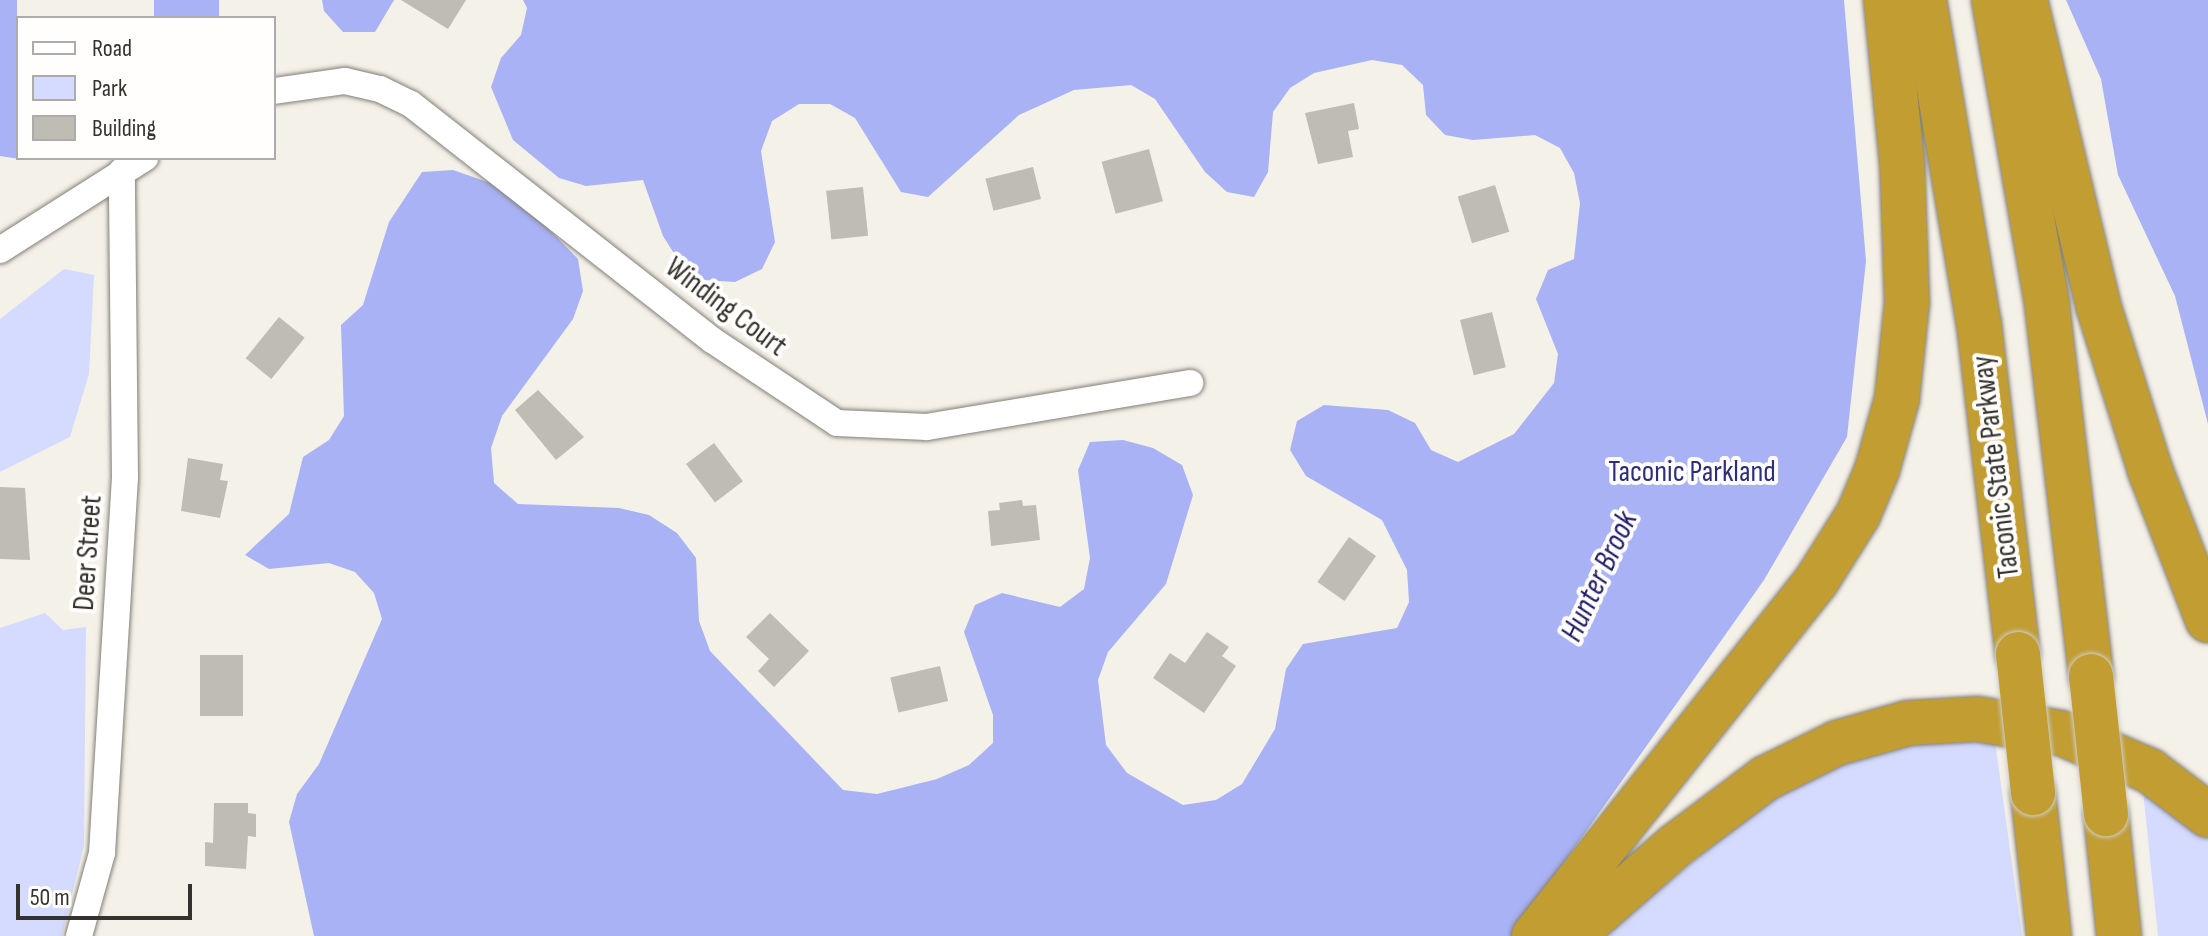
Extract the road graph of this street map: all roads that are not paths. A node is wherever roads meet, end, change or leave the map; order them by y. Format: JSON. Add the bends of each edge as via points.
{"nodes":[{"id":1,"x":1886,"y":0,"type":"edge"},
{"id":2,"x":1924,"y":0,"type":"edge"},
{"id":3,"x":1994,"y":0,"type":"edge"},
{"id":4,"x":2025,"y":0,"type":"edge"},
{"id":5,"x":276,"y":91,"type":"edge"},
{"id":6,"x":141,"y":160,"type":"edge"},
{"id":7,"x":122,"y":171,"type":"junction"},
{"id":8,"x":0,"y":250,"type":"edge"},
{"id":9,"x":1190,"y":383,"type":"dead end"},
{"id":10,"x":2208,"y":620,"type":"edge"},
{"id":11,"x":2208,"y":815,"type":"edge"},
{"id":12,"x":79,"y":936,"type":"edge"},
{"id":13,"x":1534,"y":936,"type":"edge"},
{"id":14,"x":1572,"y":936,"type":"edge"},
{"id":15,"x":2049,"y":936,"type":"edge"},
{"id":16,"x":2119,"y":936,"type":"edge"}],
"edges":[{"from":1,"to":13,"type":"highway","via":[[1902,163],[1907,303],[1899,388],[1877,470],[1858,515],[1817,580]]},
{"from":2,"to":15,"type":"highway","name":"Taconic State Parkway","bridge":true,"via":[[1977,310]]},
{"from":3,"to":16,"type":"highway","bridge":true,"via":[[2047,305]]},
{"from":4,"to":10,"type":"highway","via":[[2103,321],[2150,470]]},
{"from":5,"to":9,"type":"street","name":"Winding Court","via":[[345,81],[411,104],[712,340],[837,423],[927,427]]},
{"from":6,"to":7,"type":"street"},
{"from":7,"to":8,"type":"street"},
{"from":7,"to":12,"type":"street","name":"Deer Street","via":[[125,478],[102,853]]},
{"from":11,"to":14,"type":"highway","via":[[2150,771],[2061,733],[1977,719],[1908,723],[1837,743],[1766,778],[1675,846]]}]}
